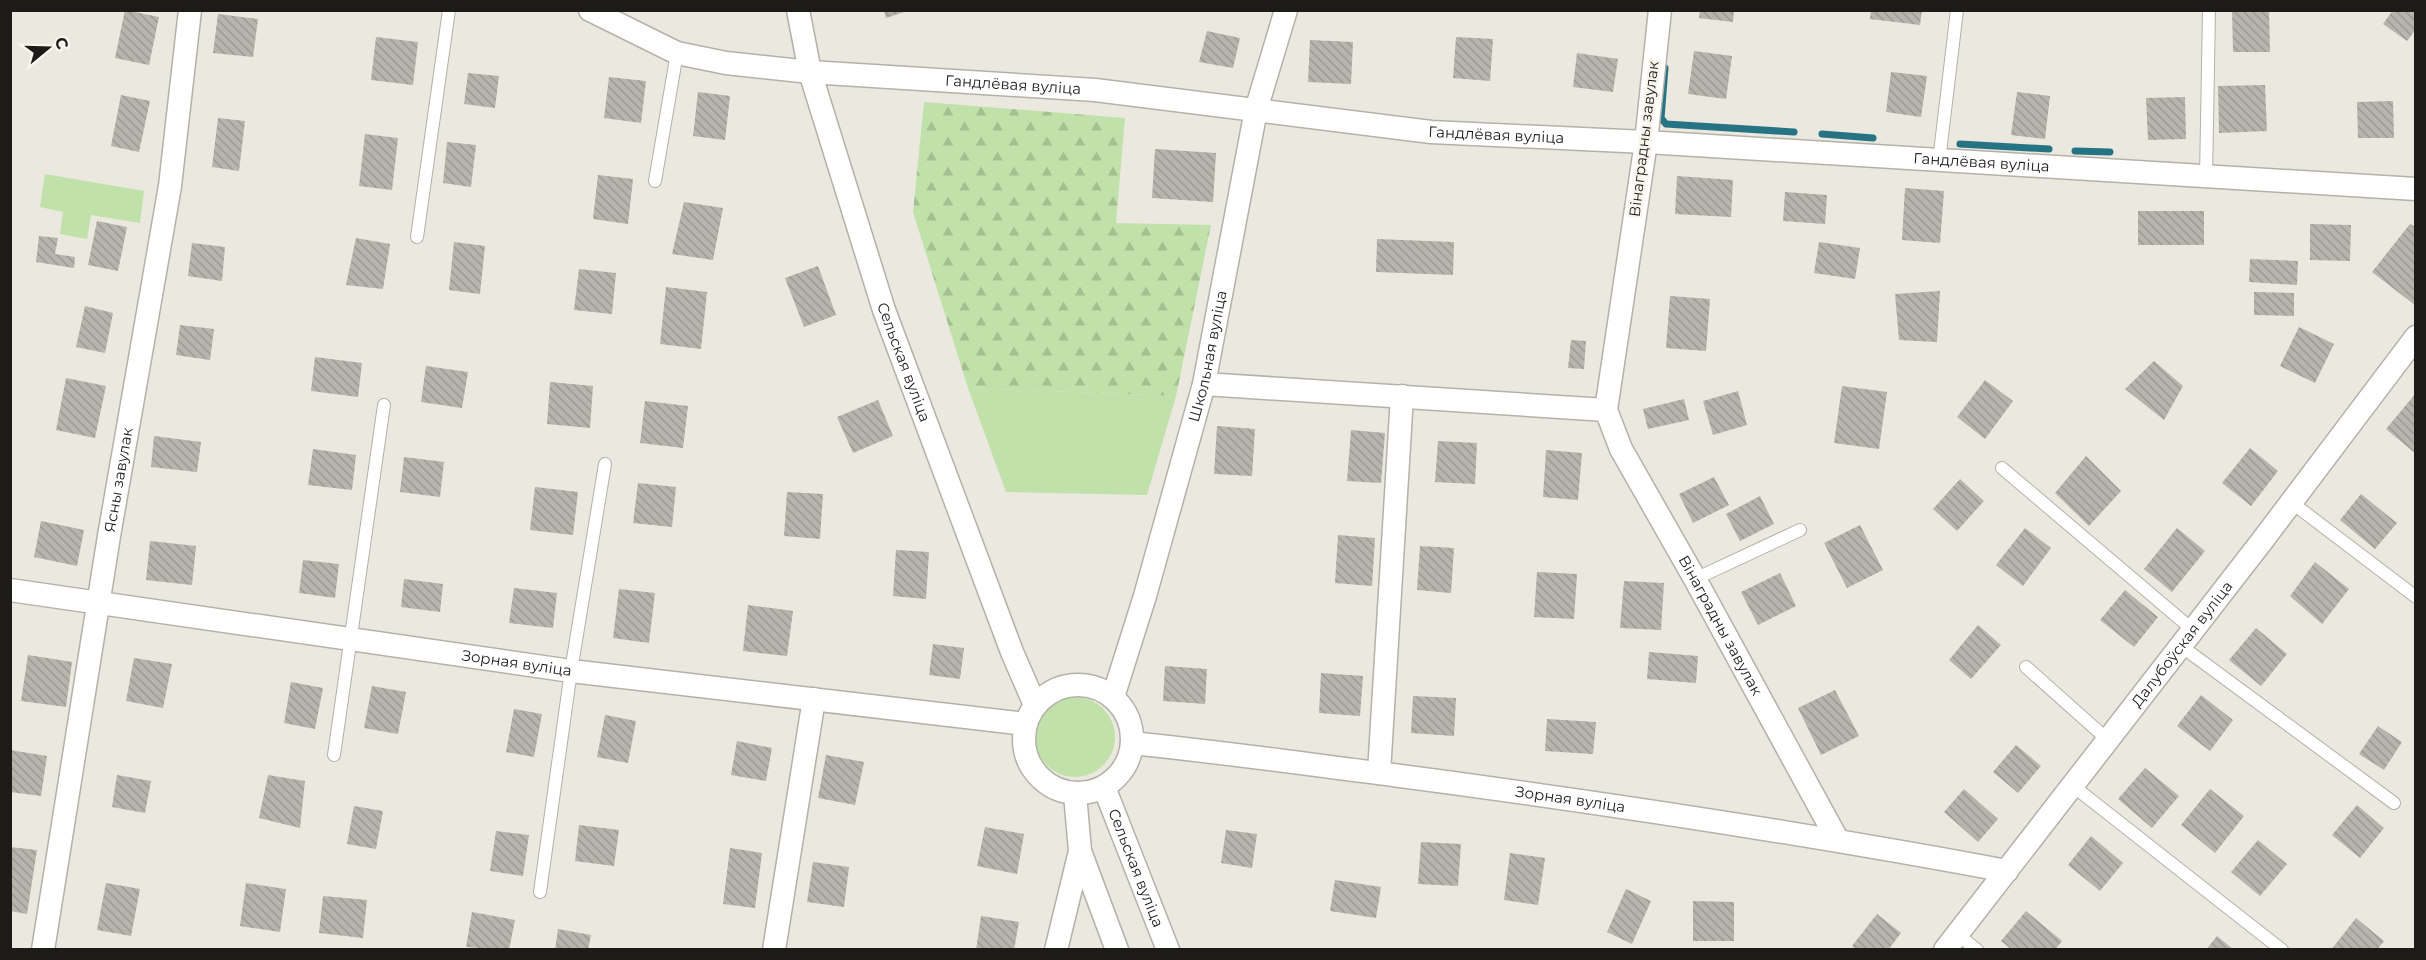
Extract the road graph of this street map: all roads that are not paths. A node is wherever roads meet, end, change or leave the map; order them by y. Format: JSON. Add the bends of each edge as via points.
{"nodes":[{"id":1,"x":190,"y":10,"type":"edge"},
{"id":2,"x":449,"y":10,"type":"edge"},
{"id":3,"x":590,"y":10,"type":"edge"},
{"id":4,"x":798,"y":10,"type":"edge"},
{"id":5,"x":1287,"y":10,"type":"edge"},
{"id":6,"x":1660,"y":10,"type":"edge"},
{"id":7,"x":1957,"y":10,"type":"edge"},
{"id":8,"x":2209,"y":10,"type":"edge"},
{"id":9,"x":677,"y":53,"type":"junction"},
{"id":10,"x":810,"y":72,"type":"junction"},
{"id":11,"x":1256,"y":110,"type":"junction"},
{"id":12,"x":1646,"y":142,"type":"junction"},
{"id":13,"x":1939,"y":161,"type":"junction"},
{"id":14,"x":2206,"y":178,"type":"junction"},
{"id":15,"x":655,"y":180,"type":"dead end"},
{"id":16,"x":2415,"y":189,"type":"edge"},
{"id":17,"x":417,"y":237,"type":"dead end"},
{"id":18,"x":2415,"y":338,"type":"edge"},
{"id":19,"x":2408,"y":361,"type":"edge"},
{"id":20,"x":1204,"y":384,"type":"junction"},
{"id":21,"x":1402,"y":396,"type":"junction"},
{"id":22,"x":384,"y":405,"type":"dead end"},
{"id":23,"x":1606,"y":410,"type":"junction"},
{"id":24,"x":605,"y":464,"type":"dead end"},
{"id":25,"x":2002,"y":468,"type":"dead end"},
{"id":26,"x":2291,"y":502,"type":"junction"},
{"id":27,"x":1800,"y":530,"type":"dead end"},
{"id":28,"x":1695,"y":579,"type":"junction"},
{"id":29,"x":10,"y":590,"type":"edge"},
{"id":30,"x":2415,"y":597,"type":"edge"},
{"id":31,"x":99,"y":602,"type":"junction"},
{"id":32,"x":2187,"y":638,"type":"junction"},
{"id":33,"x":350,"y":639,"type":"junction"},
{"id":34,"x":2026,"y":667,"type":"dead end"},
{"id":35,"x":571,"y":671,"type":"junction"},
{"id":36,"x":1113,"y":697,"type":"junction"},
{"id":37,"x":814,"y":699,"type":"junction"},
{"id":38,"x":1030,"y":715,"type":"junction"},
{"id":39,"x":2108,"y":740,"type":"junction"},
{"id":40,"x":1132,"y":743,"type":"junction"},
{"id":41,"x":334,"y":755,"type":"dead end"},
{"id":42,"x":1379,"y":773,"type":"junction"},
{"id":43,"x":2073,"y":786,"type":"junction"},
{"id":44,"x":1104,"y":787,"type":"junction"},
{"id":45,"x":1075,"y":794,"type":"junction"},
{"id":46,"x":2394,"y":803,"type":"dead end"},
{"id":47,"x":1837,"y":839,"type":"junction"},
{"id":48,"x":1080,"y":851,"type":"junction"},
{"id":49,"x":2007,"y":871,"type":"junction"},
{"id":50,"x":540,"y":892,"type":"dead end"},
{"id":51,"x":1951,"y":942,"type":"edge"},
{"id":52,"x":43,"y":950,"type":"edge"},
{"id":53,"x":774,"y":950,"type":"edge"},
{"id":54,"x":1056,"y":950,"type":"edge"},
{"id":55,"x":1117,"y":950,"type":"edge"},
{"id":56,"x":1168,"y":950,"type":"edge"},
{"id":57,"x":1977,"y":950,"type":"edge"},
{"id":58,"x":2282,"y":950,"type":"edge"}],
"edges":[{"from":1,"to":31,"type":"street","name":"Ясны завулак","via":[[170,186]]},
{"from":2,"to":17,"type":"lane"},
{"from":3,"to":9,"type":"street","name":"Гандлёвая вуліца"},
{"from":4,"to":10,"type":"street","name":"Сельская вуліца"},
{"from":5,"to":11,"type":"street","name":"Школьная вуліца"},
{"from":6,"to":12,"type":"street","name":"Вінаградны завулак"},
{"from":7,"to":13,"type":"lane"},
{"from":8,"to":14,"type":"lane"},
{"from":9,"to":10,"type":"street","name":"Гандлёвая вуліца"},
{"from":9,"to":15,"type":"lane"},
{"from":10,"to":11,"type":"street","name":"Гандлёвая вуліца","via":[[1095,90]]},
{"from":10,"to":38,"type":"street","name":"Сельская вуліца","via":[[884,310],[1012,652]]},
{"from":11,"to":12,"type":"street","name":"Гандлёвая вуліца","via":[[1431,132]]},
{"from":11,"to":20,"type":"street","name":"Школьная вуліца"},
{"from":12,"to":13,"type":"street","name":"Гандлёвая вуліца"},
{"from":12,"to":23,"type":"street","name":"Вінаградны завулак"},
{"from":13,"to":14,"type":"street","name":"Гандлёвая вуліца"},
{"from":14,"to":16,"type":"street","name":"Гандлёвая вуліца"},
{"from":18,"to":19,"type":"street","name":"Далубоўская вуліца"},
{"from":19,"to":26,"type":"street","name":"Далубоўская вуліца"},
{"from":20,"to":21,"type":"street"},
{"from":20,"to":36,"type":"street","name":"Школьная вуліца"},
{"from":21,"to":23,"type":"street"},
{"from":21,"to":42,"type":"street"},
{"from":22,"to":33,"type":"lane"},
{"from":23,"to":28,"type":"street","name":"Вінаградны завулак","via":[[1621,449]]},
{"from":24,"to":35,"type":"lane"},
{"from":25,"to":32,"type":"lane"},
{"from":26,"to":30,"type":"lane"},
{"from":26,"to":32,"type":"street","name":"Далубоўская вуліца"},
{"from":27,"to":28,"type":"lane"},
{"from":28,"to":47,"type":"street","name":"Вінаградны завулак"},
{"from":29,"to":31,"type":"street","name":"Зорная вуліца"},
{"from":31,"to":33,"type":"street","name":"Зорная вуліца"},
{"from":31,"to":52,"type":"street","name":"Ясны завулак"},
{"from":32,"to":39,"type":"street","name":"Далубоўская вуліца"},
{"from":32,"to":46,"type":"lane"},
{"from":33,"to":35,"type":"street","name":"Зорная вуліца"},
{"from":33,"to":41,"type":"lane"},
{"from":34,"to":39,"type":"lane"},
{"from":35,"to":37,"type":"street","name":"Зорная вуліца"},
{"from":35,"to":50,"type":"lane"},
{"from":36,"to":38,"type":"street","via":[[1094,686],[1072,684],[1051,690]]},
{"from":36,"to":40,"type":"street","via":[[1131,726]]},
{"from":37,"to":38,"type":"street","name":"Зорная вуліца"},
{"from":37,"to":53,"type":"street"},
{"from":38,"to":45,"type":"street","via":[[1023,745],[1029,764],[1042,780],[1060,791]]},
{"from":39,"to":43,"type":"street","name":"Далубоўская вуліца"},
{"from":40,"to":42,"type":"street","name":"Зорная вуліца"},
{"from":40,"to":44,"type":"street","via":[[1118,776]]},
{"from":42,"to":47,"type":"street","name":"Зорная вуліца"},
{"from":43,"to":49,"type":"street","name":"Далубоўская вуліца"},
{"from":43,"to":58,"type":"lane"},
{"from":44,"to":45,"type":"street"},
{"from":44,"to":56,"type":"street","name":"Сельская вуліца"},
{"from":45,"to":48,"type":"street"},
{"from":47,"to":49,"type":"street","name":"Зорная вуліца"},
{"from":48,"to":54,"type":"street"},
{"from":48,"to":55,"type":"street"},
{"from":49,"to":51,"type":"street","name":"Далубоўская вуліца"},
{"from":51,"to":57,"type":"lane"}]}
